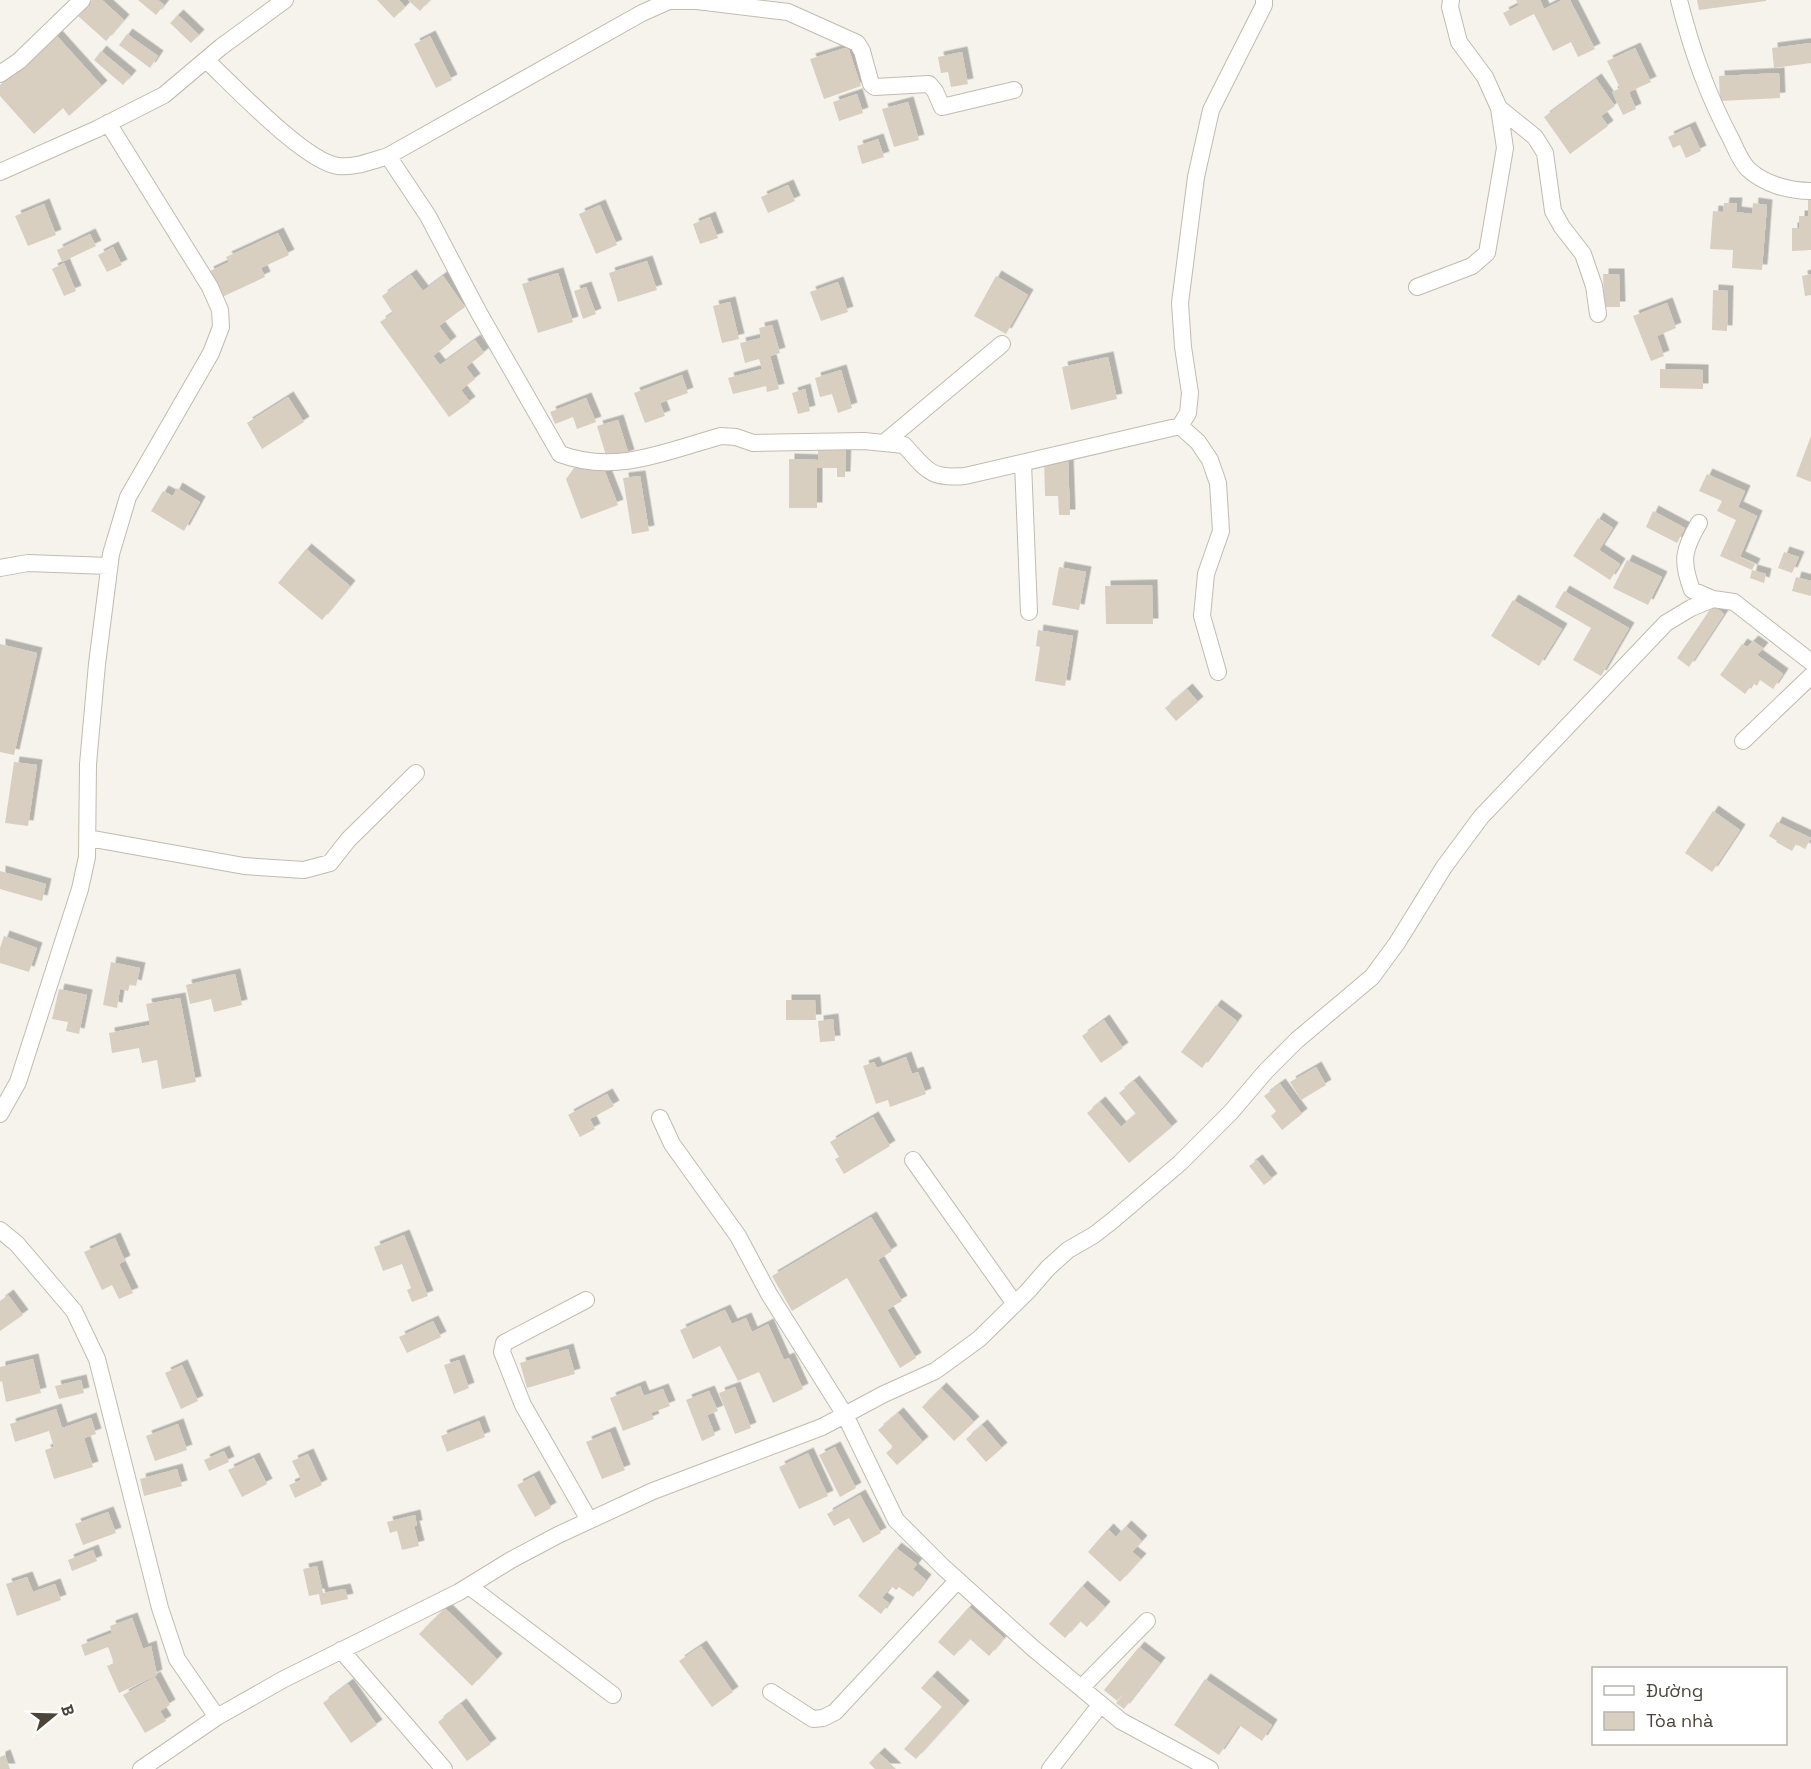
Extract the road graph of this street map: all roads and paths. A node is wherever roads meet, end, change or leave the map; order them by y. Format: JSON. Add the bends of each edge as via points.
{"nodes":[{"id":1,"x":82,"y":0,"type":"edge"},
{"id":2,"x":285,"y":0,"type":"edge"},
{"id":3,"x":1264,"y":0,"type":"edge"},
{"id":4,"x":1450,"y":0,"type":"edge"},
{"id":5,"x":1679,"y":0,"type":"edge"},
{"id":6,"x":206,"y":60,"type":"junction"},
{"id":7,"x":0,"y":74,"type":"edge"},
{"id":8,"x":1014,"y":90,"type":"dead end"},
{"id":9,"x":1499,"y":108,"type":"junction"},
{"id":10,"x":108,"y":123,"type":"junction"},
{"id":11,"x":388,"y":156,"type":"junction"},
{"id":12,"x":0,"y":172,"type":"edge"},
{"id":13,"x":1811,"y":191,"type":"edge"},
{"id":14,"x":1417,"y":287,"type":"dead end"},
{"id":15,"x":1598,"y":314,"type":"dead end"},
{"id":16,"x":1002,"y":344,"type":"dead end"},
{"id":17,"x":1180,"y":426,"type":"junction"},
{"id":18,"x":885,"y":442,"type":"junction"},
{"id":19,"x":1023,"y":463,"type":"junction"},
{"id":20,"x":1699,"y":523,"type":"dead end"},
{"id":21,"x":109,"y":566,"type":"junction"},
{"id":22,"x":0,"y":568,"type":"edge"},
{"id":23,"x":1713,"y":599,"type":"junction"},
{"id":24,"x":1029,"y":612,"type":"dead end"},
{"id":25,"x":1811,"y":662,"type":"edge"},
{"id":26,"x":1218,"y":672,"type":"dead end"},
{"id":27,"x":1811,"y":676,"type":"edge"},
{"id":28,"x":1743,"y":741,"type":"dead end"},
{"id":29,"x":416,"y":772,"type":"dead end"},
{"id":30,"x":88,"y":838,"type":"junction"},
{"id":31,"x":0,"y":1114,"type":"edge"},
{"id":32,"x":660,"y":1118,"type":"dead end"},
{"id":33,"x":913,"y":1160,"type":"dead end"},
{"id":34,"x":0,"y":1230,"type":"edge"},
{"id":35,"x":586,"y":1300,"type":"dead end"},
{"id":36,"x":1015,"y":1304,"type":"junction"},
{"id":37,"x":845,"y":1415,"type":"junction"},
{"id":38,"x":589,"y":1520,"type":"junction"},
{"id":39,"x":958,"y":1580,"type":"junction"},
{"id":40,"x":469,"y":1586,"type":"junction"},
{"id":41,"x":1147,"y":1621,"type":"dead end"},
{"id":42,"x":341,"y":1650,"type":"junction"},
{"id":43,"x":1081,"y":1688,"type":"junction"},
{"id":44,"x":771,"y":1692,"type":"dead end"},
{"id":45,"x":613,"y":1695,"type":"dead end"},
{"id":46,"x":1101,"y":1704,"type":"junction"},
{"id":47,"x":217,"y":1716,"type":"junction"},
{"id":48,"x":141,"y":1769,"type":"edge"},
{"id":49,"x":444,"y":1769,"type":"edge"},
{"id":50,"x":1050,"y":1769,"type":"edge"},
{"id":51,"x":1210,"y":1769,"type":"edge"}],
"edges":[{"from":1,"to":7,"type":"street","via":[[19,61]]},
{"from":2,"to":6,"type":"street"},
{"from":3,"to":17,"type":"street","via":[[1211,110],[1196,177],[1180,303],[1190,393],[1188,413]]},
{"from":4,"to":9,"type":"street","via":[[1459,42],[1485,77]]},
{"from":5,"to":13,"type":"street","via":[[1701,74],[1746,167],[1765,181]]},
{"from":6,"to":10,"type":"street","via":[[164,95]]},
{"from":6,"to":11,"type":"street","via":[[289,138],[321,162],[358,165]]},
{"from":8,"to":11,"type":"street","via":[[942,107],[929,84],[875,87],[857,43],[788,12],[669,1]]},
{"from":9,"to":14,"type":"street","via":[[1505,148],[1487,253],[1472,266]]},
{"from":9,"to":15,"type":"street","via":[[1535,136],[1545,153],[1553,211],[1583,254]]},
{"from":10,"to":12,"type":"street"},
{"from":10,"to":21,"type":"street","via":[[210,287],[220,310],[221,327],[211,353],[128,497]]},
{"from":11,"to":18,"type":"street","via":[[428,216],[560,454],[577,460],[626,462],[721,436],[753,443]]},
{"from":16,"to":18,"type":"street"},
{"from":17,"to":19,"type":"street"},
{"from":17,"to":26,"type":"street","via":[[1198,442],[1218,483],[1221,531],[1206,574],[1202,616]]},
{"from":18,"to":19,"type":"street","via":[[904,445],[929,472],[946,478]]},
{"from":19,"to":24,"type":"street"},
{"from":20,"to":23,"type":"street","via":[[1687,543],[1684,570],[1692,590]]},
{"from":21,"to":22,"type":"street","via":[[28,563]]},
{"from":21,"to":30,"type":"street","via":[[88,764]]},
{"from":23,"to":25,"type":"street","via":[[1734,602]]},
{"from":23,"to":36,"type":"street","via":[[1666,623],[1480,817],[1372,977],[1298,1040],[1180,1163],[1112,1221],[1068,1250]]},
{"from":27,"to":28,"type":"street"},
{"from":29,"to":30,"type":"street","via":[[330,863],[304,870],[244,866]]},
{"from":30,"to":31,"type":"street","via":[[80,889],[18,1082]]},
{"from":32,"to":37,"type":"street","via":[[672,1143],[738,1236]]},
{"from":33,"to":36,"type":"street"},
{"from":34,"to":47,"type":"street","via":[[17,1244],[74,1311],[97,1359],[160,1608],[177,1659]]},
{"from":35,"to":38,"type":"street","via":[[504,1343],[502,1352],[523,1405]]},
{"from":36,"to":37,"type":"street","via":[[979,1339],[935,1371]]},
{"from":37,"to":38,"type":"street"},
{"from":37,"to":39,"type":"street","via":[[896,1520]]},
{"from":38,"to":40,"type":"street"},
{"from":39,"to":43,"type":"street"},
{"from":39,"to":44,"type":"street","via":[[835,1712],[813,1719]]},
{"from":40,"to":42,"type":"street"},
{"from":40,"to":45,"type":"street"},
{"from":41,"to":43,"type":"street"},
{"from":42,"to":47,"type":"street"},
{"from":42,"to":49,"type":"street"},
{"from":43,"to":46,"type":"street"},
{"from":46,"to":50,"type":"street"},
{"from":46,"to":51,"type":"street","via":[[1121,1721]]},
{"from":47,"to":48,"type":"street"}]}
